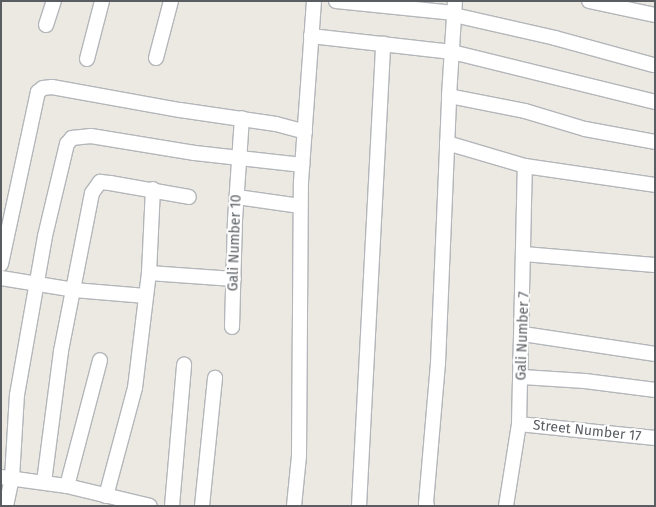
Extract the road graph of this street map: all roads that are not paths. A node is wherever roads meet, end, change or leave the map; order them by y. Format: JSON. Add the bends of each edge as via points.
{"nodes":[{"id":1,"x":54,"y":1,"type":"edge"},
{"id":2,"x":102,"y":1,"type":"edge"},
{"id":3,"x":171,"y":1,"type":"edge"},
{"id":4,"x":314,"y":1,"type":"edge"},
{"id":5,"x":336,"y":1,"type":"edge"},
{"id":6,"x":589,"y":1,"type":"edge"},
{"id":7,"x":455,"y":10,"type":"edge"},
{"id":8,"x":655,"y":15,"type":"edge"},
{"id":9,"x":46,"y":25,"type":"dead end"},
{"id":10,"x":310,"y":36,"type":"junction"},
{"id":11,"x":383,"y":44,"type":"junction"},
{"id":12,"x":452,"y":52,"type":"junction"},
{"id":13,"x":156,"y":58,"type":"dead end"},
{"id":14,"x":87,"y":59,"type":"dead end"},
{"id":15,"x":653,"y":64,"type":"dead end"},
{"id":16,"x":449,"y":96,"type":"junction"},
{"id":17,"x":655,"y":102,"type":"edge"},
{"id":18,"x":242,"y":118,"type":"junction"},
{"id":19,"x":305,"y":132,"type":"junction"},
{"id":20,"x":655,"y":142,"type":"edge"},
{"id":21,"x":447,"y":143,"type":"junction"},
{"id":22,"x":240,"y":159,"type":"junction"},
{"id":23,"x":302,"y":165,"type":"junction"},
{"id":24,"x":525,"y":166,"type":"junction"},
{"id":25,"x":655,"y":185,"type":"edge"},
{"id":26,"x":153,"y":190,"type":"junction"},
{"id":27,"x":189,"y":197,"type":"dead end"},
{"id":28,"x":237,"y":197,"type":"junction"},
{"id":29,"x":300,"y":206,"type":"junction"},
{"id":30,"x":524,"y":254,"type":"junction"},
{"id":31,"x":1,"y":264,"type":"edge"},
{"id":32,"x":655,"y":265,"type":"edge"},
{"id":33,"x":149,"y":273,"type":"junction"},
{"id":34,"x":1,"y":278,"type":"edge"},
{"id":35,"x":234,"y":279,"type":"junction"},
{"id":36,"x":37,"y":283,"type":"junction"},
{"id":37,"x":74,"y":290,"type":"junction"},
{"id":38,"x":146,"y":296,"type":"junction"},
{"id":39,"x":232,"y":327,"type":"dead end"},
{"id":40,"x":523,"y":334,"type":"junction"},
{"id":41,"x":655,"y":354,"type":"edge"},
{"id":42,"x":100,"y":360,"type":"dead end"},
{"id":43,"x":184,"y":364,"type":"dead end"},
{"id":44,"x":522,"y":377,"type":"junction"},
{"id":45,"x":215,"y":378,"type":"dead end"},
{"id":46,"x":655,"y":390,"type":"edge"},
{"id":47,"x":519,"y":424,"type":"junction"},
{"id":48,"x":655,"y":438,"type":"edge"},
{"id":49,"x":6,"y":478,"type":"edge"},
{"id":50,"x":44,"y":482,"type":"junction"},
{"id":51,"x":67,"y":486,"type":"junction"},
{"id":52,"x":106,"y":496,"type":"junction"},
{"id":53,"x":6,"y":506,"type":"edge"},
{"id":54,"x":150,"y":506,"type":"edge"},
{"id":55,"x":172,"y":506,"type":"edge"},
{"id":56,"x":202,"y":506,"type":"edge"},
{"id":57,"x":294,"y":506,"type":"edge"},
{"id":58,"x":359,"y":506,"type":"edge"},
{"id":59,"x":427,"y":506,"type":"edge"},
{"id":60,"x":506,"y":506,"type":"edge"}],
"edges":[{"from":1,"to":9,"type":"street"},
{"from":2,"to":14,"type":"street"},
{"from":3,"to":13,"type":"street"},
{"from":4,"to":10,"type":"street"},
{"from":5,"to":7,"type":"street"},
{"from":6,"to":8,"type":"street"},
{"from":7,"to":12,"type":"street"},
{"from":7,"to":15,"type":"street"},
{"from":10,"to":11,"type":"street"},
{"from":10,"to":19,"type":"street"},
{"from":11,"to":12,"type":"street"},
{"from":11,"to":58,"type":"street"},
{"from":12,"to":16,"type":"street"},
{"from":12,"to":17,"type":"street"},
{"from":16,"to":20,"type":"street","via":[[525,111],[585,129]]},
{"from":16,"to":21,"type":"street"},
{"from":18,"to":19,"type":"street"},
{"from":18,"to":22,"type":"street","name":"Gali Number 10"},
{"from":18,"to":31,"type":"street","via":[[43,88],[38,92]]},
{"from":19,"to":23,"type":"street"},
{"from":21,"to":24,"type":"street"},
{"from":21,"to":59,"type":"street","via":[[438,363]]},
{"from":22,"to":23,"type":"street"},
{"from":22,"to":28,"type":"street","name":"Gali Number 10"},
{"from":22,"to":36,"type":"street","via":[[90,136],[72,138],[66,144]]},
{"from":23,"to":29,"type":"street"},
{"from":24,"to":25,"type":"street"},
{"from":24,"to":30,"type":"street","name":"Gali Number 7"},
{"from":26,"to":27,"type":"street"},
{"from":26,"to":33,"type":"street"},
{"from":26,"to":37,"type":"street","via":[[100,182],[95,186]]},
{"from":28,"to":29,"type":"street"},
{"from":28,"to":35,"type":"street","name":"Gali Number 10"},
{"from":29,"to":57,"type":"street","via":[[299,456]]},
{"from":30,"to":32,"type":"street"},
{"from":30,"to":40,"type":"street","name":"Gali Number 7"},
{"from":33,"to":35,"type":"street"},
{"from":33,"to":38,"type":"street"},
{"from":34,"to":36,"type":"street"},
{"from":35,"to":39,"type":"street","name":"Gali Number 10"},
{"from":36,"to":37,"type":"street"},
{"from":36,"to":49,"type":"street"},
{"from":37,"to":38,"type":"street"},
{"from":37,"to":50,"type":"street","via":[[60,351]]},
{"from":38,"to":52,"type":"street","via":[[135,388]]},
{"from":40,"to":41,"type":"street"},
{"from":40,"to":44,"type":"street","name":"Gali Number 7"},
{"from":42,"to":51,"type":"street"},
{"from":43,"to":55,"type":"street"},
{"from":44,"to":46,"type":"street","via":[[586,380]]},
{"from":44,"to":47,"type":"street","name":"Gali Number 7"},
{"from":45,"to":56,"type":"street"},
{"from":47,"to":48,"type":"street","name":"Street Number 17"},
{"from":47,"to":60,"type":"street","name":"Gali Number 7"},
{"from":49,"to":50,"type":"street"},
{"from":49,"to":53,"type":"street"},
{"from":50,"to":51,"type":"street"},
{"from":51,"to":52,"type":"street"},
{"from":52,"to":54,"type":"street"}]}
